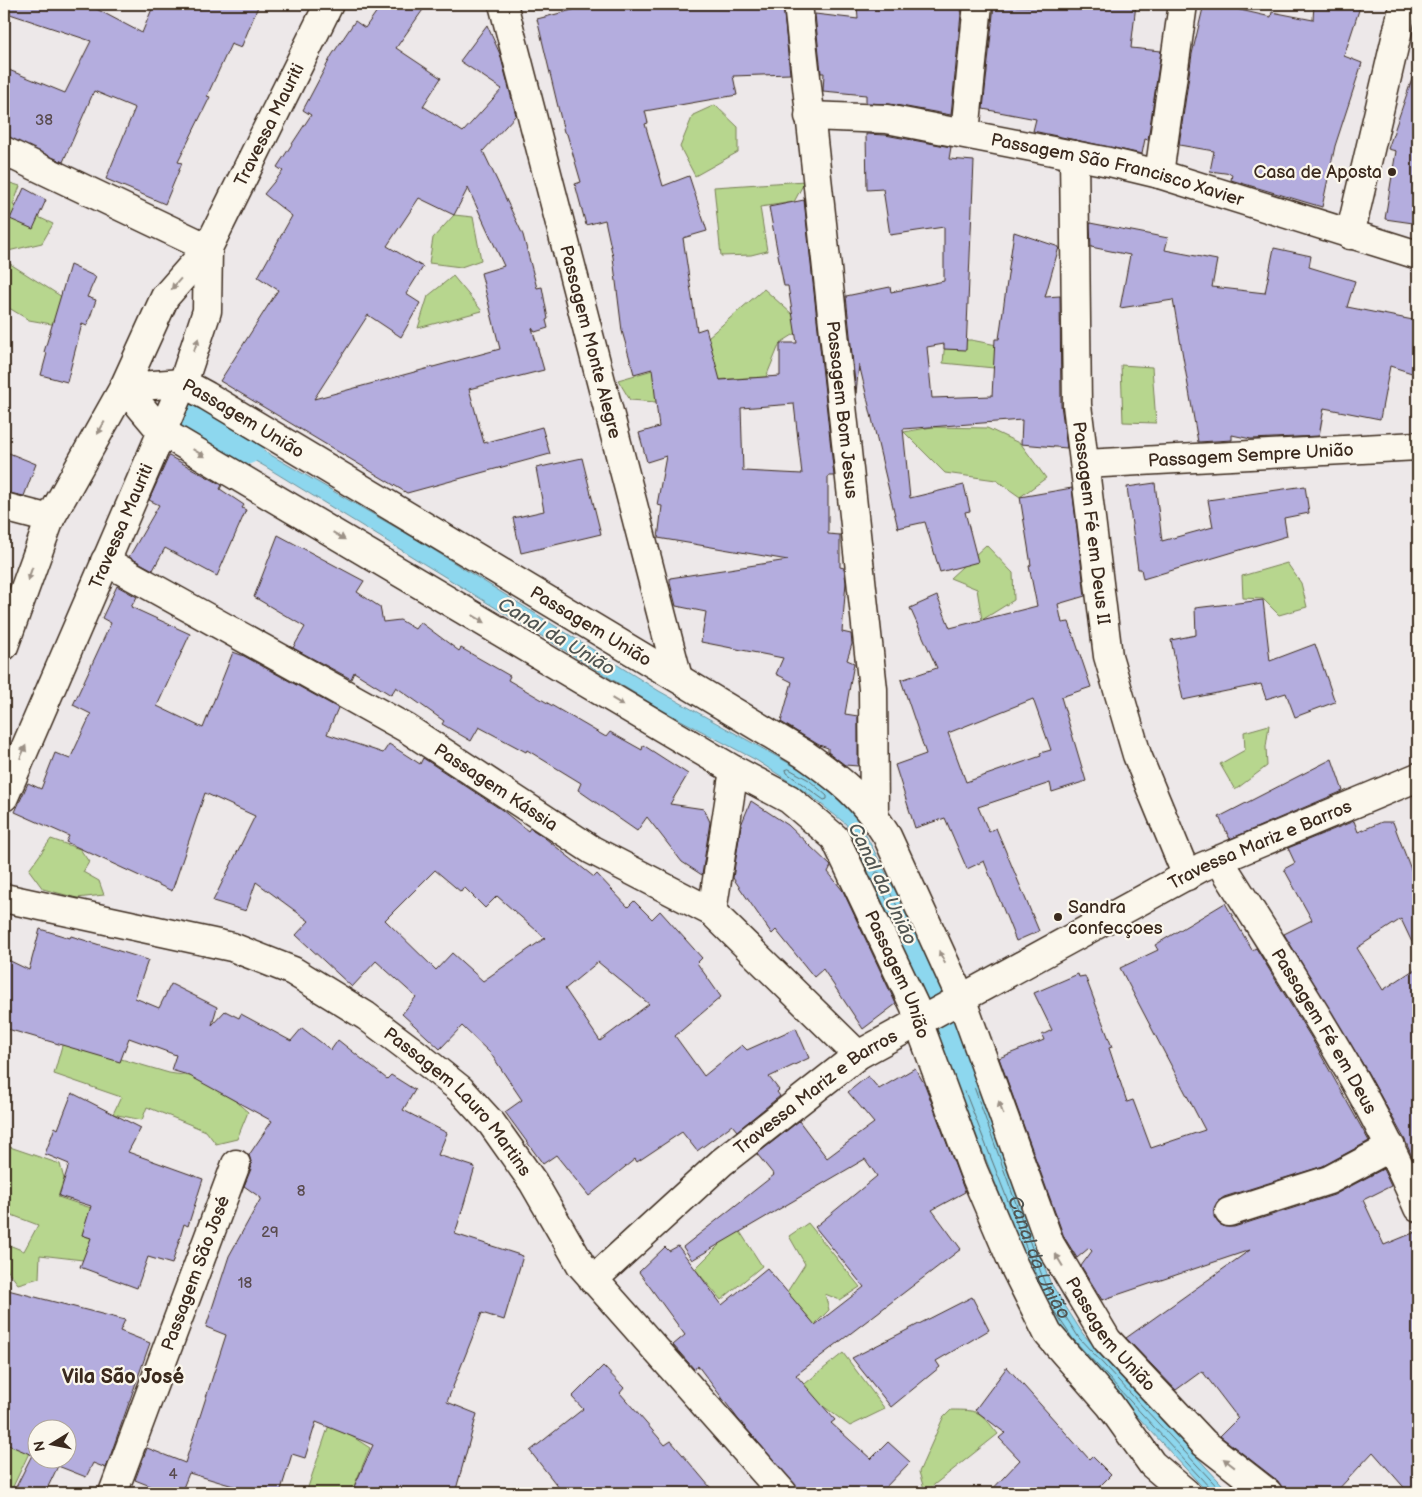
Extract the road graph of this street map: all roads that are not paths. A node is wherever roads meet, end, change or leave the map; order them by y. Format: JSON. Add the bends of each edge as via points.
{"nodes":[{"id":1,"x":329,"y":4,"type":"edge"},
{"id":2,"x":503,"y":4,"type":"edge"},
{"id":3,"x":798,"y":4,"type":"edge"},
{"id":4,"x":978,"y":4,"type":"edge"},
{"id":5,"x":1183,"y":4,"type":"edge"},
{"id":6,"x":1404,"y":4,"type":"edge"},
{"id":7,"x":809,"y":116,"type":"junction"},
{"id":8,"x":966,"y":133,"type":"junction"},
{"id":9,"x":4,"y":151,"type":"edge"},
{"id":10,"x":1074,"y":155,"type":"junction"},
{"id":11,"x":1159,"y":174,"type":"junction"},
{"id":12,"x":1350,"y":235,"type":"junction"},
{"id":13,"x":208,"y":248,"type":"junction"},
{"id":14,"x":1418,"y":255,"type":"edge"},
{"id":15,"x":183,"y":383,"type":"junction"},
{"id":16,"x":124,"y":387,"type":"junction"},
{"id":17,"x":161,"y":431,"type":"junction"},
{"id":18,"x":1418,"y":446,"type":"edge"},
{"id":19,"x":1085,"y":464,"type":"junction"},
{"id":20,"x":4,"y":507,"type":"edge"},
{"id":21,"x":50,"y":519,"type":"junction"},
{"id":22,"x":105,"y":561,"type":"junction"},
{"id":23,"x":4,"y":646,"type":"edge"},
{"id":24,"x":678,"y":678,"type":"junction"},
{"id":25,"x":734,"y":770,"type":"junction"},
{"id":26,"x":1418,"y":777,"type":"edge"},
{"id":27,"x":4,"y":797,"type":"edge"},
{"id":28,"x":874,"y":815,"type":"junction"},
{"id":29,"x":1220,"y":860,"type":"junction"},
{"id":30,"x":1187,"y":876,"type":"junction"},
{"id":31,"x":4,"y":898,"type":"edge"},
{"id":32,"x":712,"y":912,"type":"junction"},
{"id":33,"x":940,"y":1010,"type":"junction"},
{"id":34,"x":858,"y":1055,"type":"junction"},
{"id":35,"x":1391,"y":1147,"type":"junction"},
{"id":36,"x":236,"y":1164,"type":"dead end"},
{"id":37,"x":1418,"y":1208,"type":"edge"},
{"id":38,"x":1229,"y":1212,"type":"dead end"},
{"id":39,"x":593,"y":1280,"type":"junction"},
{"id":40,"x":113,"y":1493,"type":"edge"},
{"id":41,"x":783,"y":1493,"type":"edge"},
{"id":42,"x":1186,"y":1493,"type":"edge"},
{"id":43,"x":1268,"y":1493,"type":"edge"}],
"edges":[{"from":1,"to":13,"type":"street","name":"Travessa Mauriti"},
{"from":2,"to":24,"type":"street","name":"Passagem Monte Alegre"},
{"from":3,"to":7,"type":"street","name":"Passagem Bom Jesus"},
{"from":4,"to":8,"type":"street"},
{"from":5,"to":11,"type":"street"},
{"from":6,"to":12,"type":"street"},
{"from":7,"to":8,"type":"street","name":"Passagem São Francisco Xavier","via":[[887,119]]},
{"from":7,"to":28,"type":"street","name":"Passagem Bom Jesus","via":[[873,689]]},
{"from":8,"to":10,"type":"street","name":"Passagem São Francisco Xavier"},
{"from":9,"to":13,"type":"street"},
{"from":10,"to":11,"type":"street","name":"Passagem São Francisco Xavier"},
{"from":10,"to":19,"type":"street","name":"Passagem Fé em Deus II","via":[[1077,405]]},
{"from":11,"to":12,"type":"street","name":"Passagem São Francisco Xavier"},
{"from":12,"to":14,"type":"street","name":"Passagem São Francisco Xavier"},
{"from":15,"to":13,"type":"street","name":"Travessa Mauriti","one_way":true,"via":[[207,311]]},
{"from":13,"to":16,"type":"street","name":"Travessa Mauriti","one_way":true,"via":[[164,297]]},
{"from":15,"to":16,"type":"street","name":"Passagem União"},
{"from":15,"to":17,"type":"street","name":"Travessa Mauriti"},
{"from":15,"to":24,"type":"street","name":"Passagem União"},
{"from":16,"to":17,"type":"street","name":"Passagem União"},
{"from":16,"to":21,"type":"street","name":"Travessa Mauriti","one_way":true},
{"from":17,"to":22,"type":"street","name":"Travessa Mauriti"},
{"from":17,"to":25,"type":"street","name":"Passagem União","one_way":true},
{"from":18,"to":19,"type":"street","name":"Passagem Sempre União"},
{"from":19,"to":30,"type":"street","name":"Passagem Fé em Deus II","via":[[1108,656],[1138,755]]},
{"from":20,"to":21,"type":"street"},
{"from":21,"to":23,"type":"street","name":"Travessa Mauriti","one_way":true},
{"from":27,"to":22,"type":"street","name":"Travessa Mauriti","one_way":true},
{"from":22,"to":32,"type":"street","name":"Passagem Kássia","via":[[406,728],[592,850]]},
{"from":24,"to":28,"type":"street","name":"Passagem União","via":[[804,754],[844,782]]},
{"from":25,"to":32,"type":"street"},
{"from":25,"to":33,"type":"street","name":"Passagem União","via":[[789,799],[835,838],[915,1007]]},
{"from":26,"to":29,"type":"street","name":"Travessa Mariz e Barros"},
{"from":33,"to":28,"type":"street","name":"Passagem União","one_way":true,"via":[[887,836]]},
{"from":29,"to":30,"type":"street","name":"Travessa Mariz e Barros"},
{"from":29,"to":35,"type":"street","name":"Passagem Fé em Deus","via":[[1350,1071]]},
{"from":30,"to":33,"type":"street","name":"Travessa Mariz e Barros"},
{"from":31,"to":39,"type":"street","name":"Passagem Lauro Martins","via":[[232,948],[293,971],[337,997],[460,1089],[492,1124],[533,1182]]},
{"from":32,"to":34,"type":"street","name":"Passagem Kássia"},
{"from":33,"to":34,"type":"street","name":"Travessa Mariz e Barros"},
{"from":33,"to":42,"type":"street","name":"Passagem União","via":[[973,1170],[1014,1266],[1048,1334],[1110,1406],[1152,1464]]},
{"from":43,"to":33,"type":"street","name":"Passagem União","one_way":true,"via":[[1204,1443],[1107,1340],[1050,1244]]},
{"from":34,"to":39,"type":"street","name":"Travessa Mariz e Barros","via":[[722,1162]]},
{"from":35,"to":37,"type":"street","name":"Passagem Fé em Deus"},
{"from":35,"to":38,"type":"street","via":[[1329,1180]]},
{"from":36,"to":40,"type":"street","name":"Passagem São José"},
{"from":39,"to":41,"type":"street","name":"Passagem Lauro Martins"}]}
